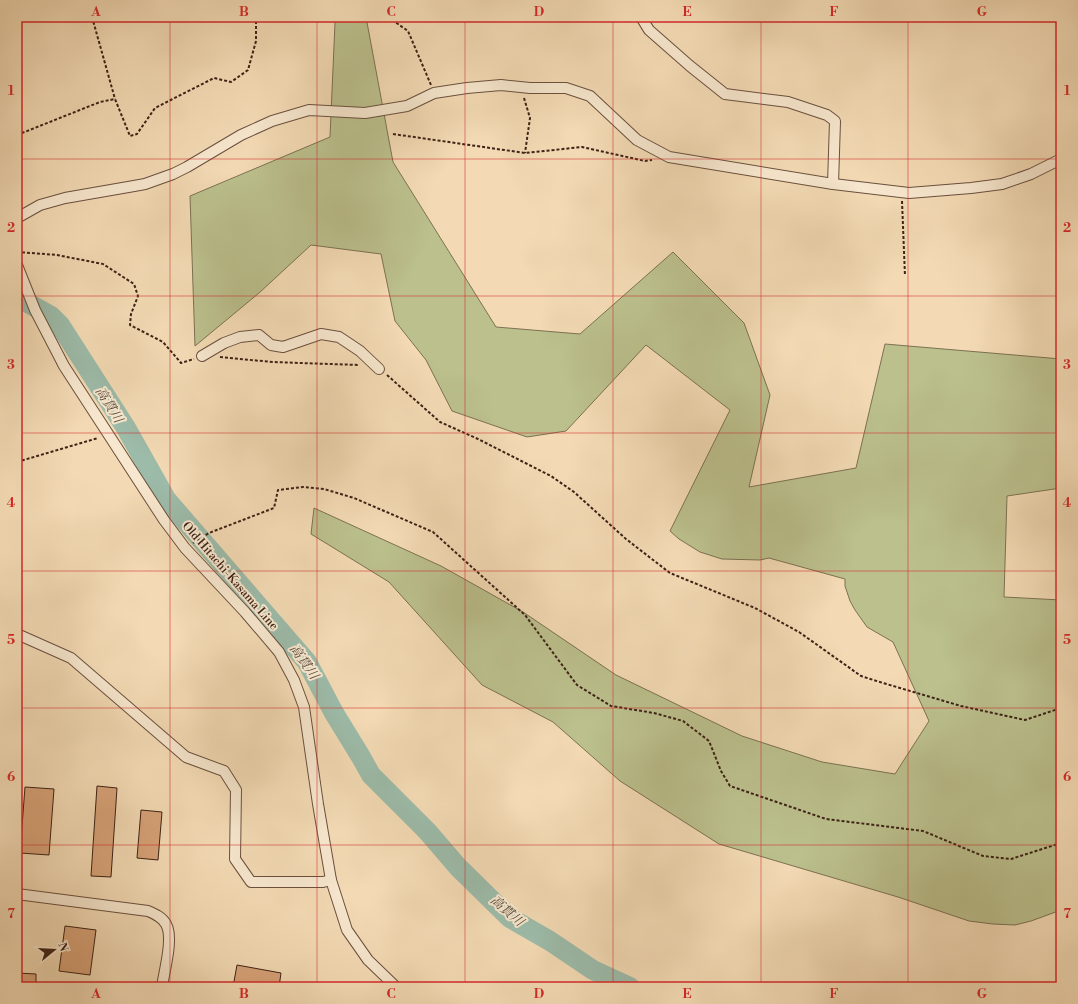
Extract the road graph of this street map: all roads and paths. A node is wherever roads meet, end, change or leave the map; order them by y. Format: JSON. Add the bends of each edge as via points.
{"nodes":[{"id":1,"x":92,"y":17,"type":"edge"},
{"id":2,"x":256,"y":17,"type":"edge"},
{"id":3,"x":388,"y":17,"type":"edge"},
{"id":4,"x":641,"y":17,"type":"edge"},
{"id":5,"x":521,"y":87,"type":"junction"},
{"id":6,"x":434,"y":93,"type":"junction"},
{"id":7,"x":115,"y":99,"type":"junction"},
{"id":8,"x":393,"y":134,"type":"dead end"},
{"id":9,"x":17,"y":135,"type":"edge"},
{"id":10,"x":525,"y":153,"type":"junction"},
{"id":11,"x":669,"y":157,"type":"junction"},
{"id":12,"x":1061,"y":159,"type":"edge"},
{"id":13,"x":833,"y":184,"type":"junction"},
{"id":14,"x":902,"y":192,"type":"junction"},
{"id":15,"x":17,"y":218,"type":"edge"},
{"id":16,"x":17,"y":252,"type":"edge"},
{"id":17,"x":17,"y":265,"type":"edge"},
{"id":18,"x":905,"y":276,"type":"dead end"},
{"id":19,"x":202,"y":356,"type":"junction"},
{"id":20,"x":379,"y":369,"type":"junction"},
{"id":21,"x":108,"y":435,"type":"junction"},
{"id":22,"x":17,"y":462,"type":"edge"},
{"id":23,"x":196,"y":541,"type":"dead end"},
{"id":24,"x":17,"y":634,"type":"edge"},
{"id":25,"x":1061,"y":708,"type":"edge"},
{"id":26,"x":1061,"y":844,"type":"edge"},
{"id":27,"x":332,"y":880,"type":"junction"},
{"id":28,"x":17,"y":894,"type":"edge"},
{"id":29,"x":162,"y":987,"type":"edge"},
{"id":30,"x":396,"y":987,"type":"edge"}],
"edges":[{"from":1,"to":7,"type":"path"},
{"from":2,"to":7,"type":"path","via":[[256,41],[248,70],[231,82],[214,78],[155,108],[137,134],[130,136]]},
{"from":3,"to":6,"type":"path","via":[[408,31]]},
{"from":4,"to":13,"type":"street","via":[[649,30],[725,94],[788,102],[827,115],[835,121]]},
{"from":5,"to":6,"type":"street","via":[[501,85]]},
{"from":5,"to":10,"type":"path","via":[[530,118]]},
{"from":5,"to":11,"type":"street","via":[[566,88],[590,96],[637,140]]},
{"from":6,"to":15,"type":"street","via":[[406,106],[372,112],[309,110],[291,115],[241,135],[173,174],[145,184],[40,205]]},
{"from":7,"to":9,"type":"path","via":[[100,102]]},
{"from":8,"to":10,"type":"path"},
{"from":10,"to":11,"type":"path","via":[[582,146],[645,161]]},
{"from":11,"to":13,"type":"street"},
{"from":12,"to":14,"type":"street","via":[[1031,174],[1002,184]]},
{"from":13,"to":14,"type":"street"},
{"from":14,"to":18,"type":"path"},
{"from":16,"to":19,"type":"path","via":[[103,264],[134,284],[138,296],[130,325],[163,342],[181,363]]},
{"from":17,"to":21,"type":"street","name":"Old Hitachi-Kasama Line","via":[[35,310],[64,366]]},
{"from":19,"to":20,"type":"path","via":[[272,362],[356,364]]},
{"from":19,"to":20,"type":"street","via":[[240,337],[259,335],[271,345],[283,347],[321,334],[339,337],[360,351]]},
{"from":20,"to":25,"type":"path","via":[[440,422],[551,476],[574,492],[626,539],[670,572],[755,608],[799,632],[861,676],[962,706],[1025,720]]},
{"from":21,"to":22,"type":"path"},
{"from":21,"to":27,"type":"street","name":"Old Hitachi-Kasama Line","via":[[185,548],[279,652],[294,680],[304,708]]},
{"from":23,"to":26,"type":"path","via":[[274,508],[278,490],[303,487],[324,489],[354,498],[433,532],[525,615],[577,685],[611,706],[683,721],[709,741],[730,786],[826,820],[922,831],[983,856],[1011,859]]},
{"from":24,"to":27,"type":"street","via":[[71,658],[186,757],[224,771],[236,790],[235,859],[251,882]]},
{"from":27,"to":30,"type":"street","name":"Old Hitachi-Kasama Line","via":[[347,930],[368,960]]},
{"from":28,"to":29,"type":"street","via":[[148,911],[158,915],[166,923],[170,940]]}]}
